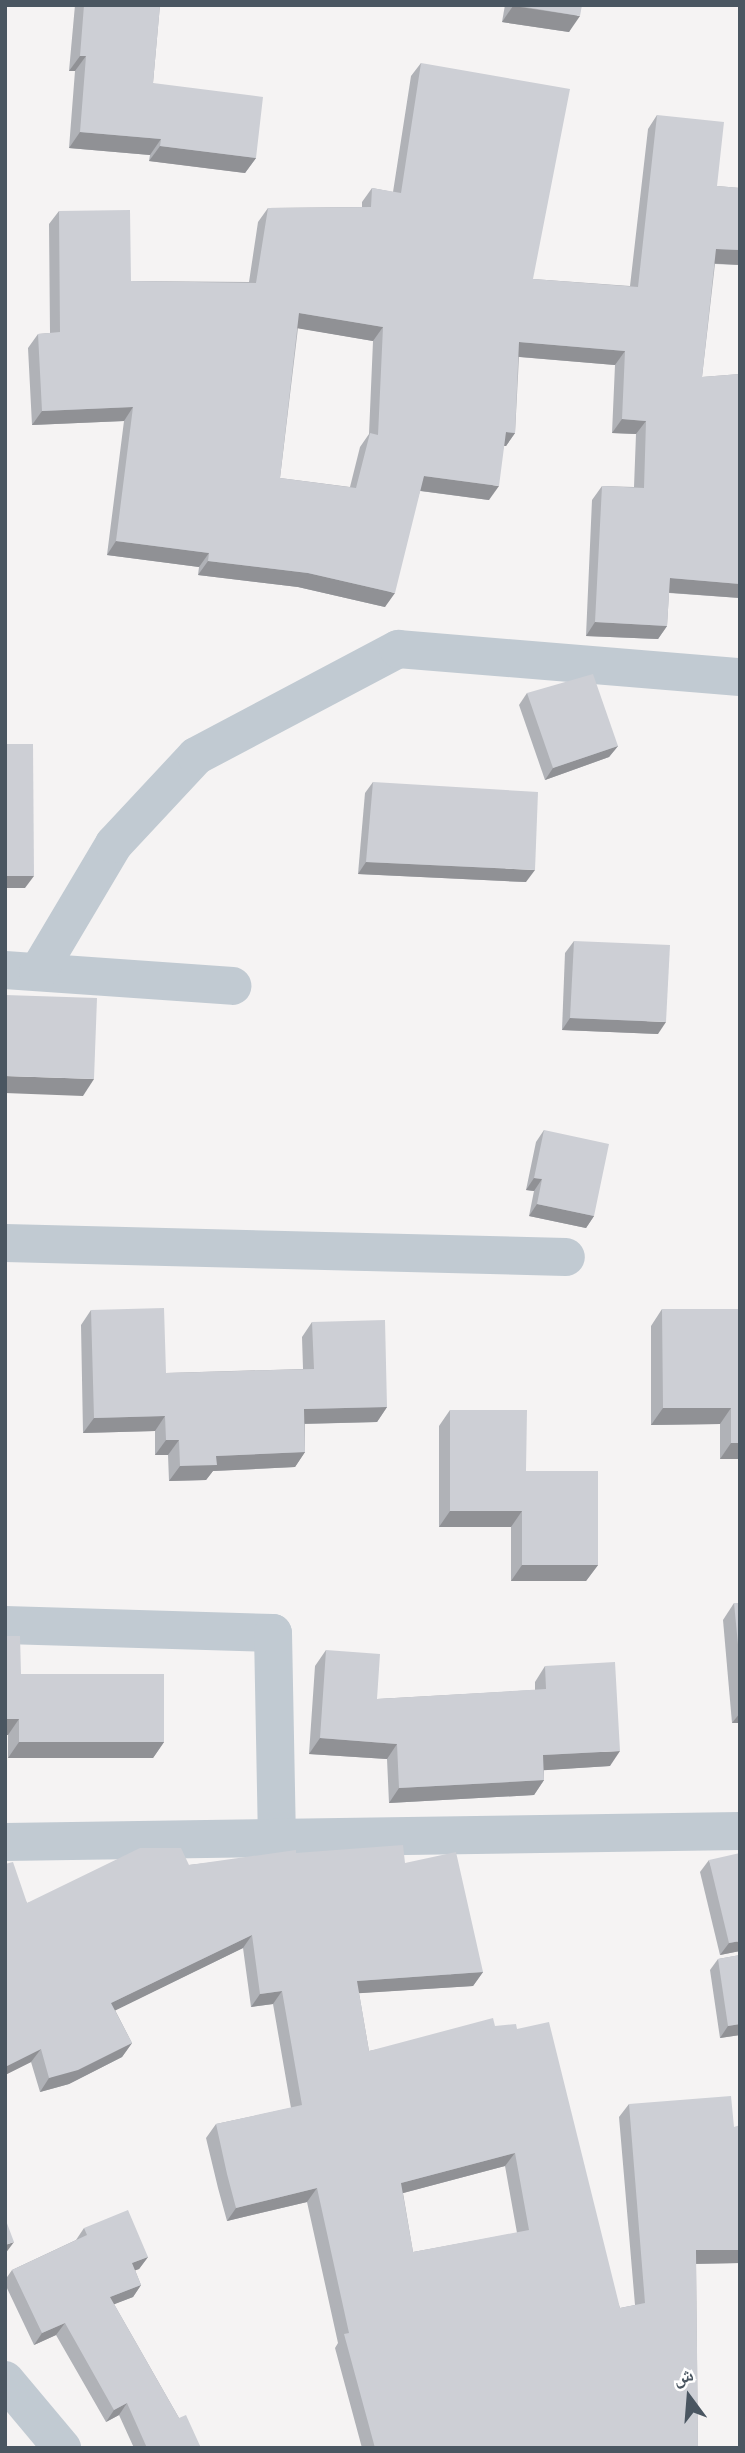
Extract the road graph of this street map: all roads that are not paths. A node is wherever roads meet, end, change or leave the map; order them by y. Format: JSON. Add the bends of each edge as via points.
{"nodes":[{"id":1,"x":740,"y":677,"type":"edge"},
{"id":2,"x":22,"y":971,"type":"edge"},
{"id":3,"x":232,"y":986,"type":"dead end"},
{"id":4,"x":5,"y":1243,"type":"edge"},
{"id":5,"x":566,"y":1257,"type":"dead end"},
{"id":6,"x":5,"y":1625,"type":"edge"},
{"id":7,"x":740,"y":1831,"type":"edge"},
{"id":8,"x":277,"y":1838,"type":"junction"},
{"id":9,"x":5,"y":1842,"type":"edge"},
{"id":10,"x":5,"y":2380,"type":"edge"},
{"id":11,"x":62,"y":2448,"type":"edge"}],
"edges":[{"from":1,"to":2,"type":"street","via":[[398,649],[195,756],[114,844]]},
{"from":2,"to":3,"type":"street"},
{"from":4,"to":5,"type":"street"},
{"from":6,"to":8,"type":"street","via":[[273,1633]]},
{"from":7,"to":8,"type":"street"},
{"from":8,"to":9,"type":"street"},
{"from":10,"to":11,"type":"street"}]}
